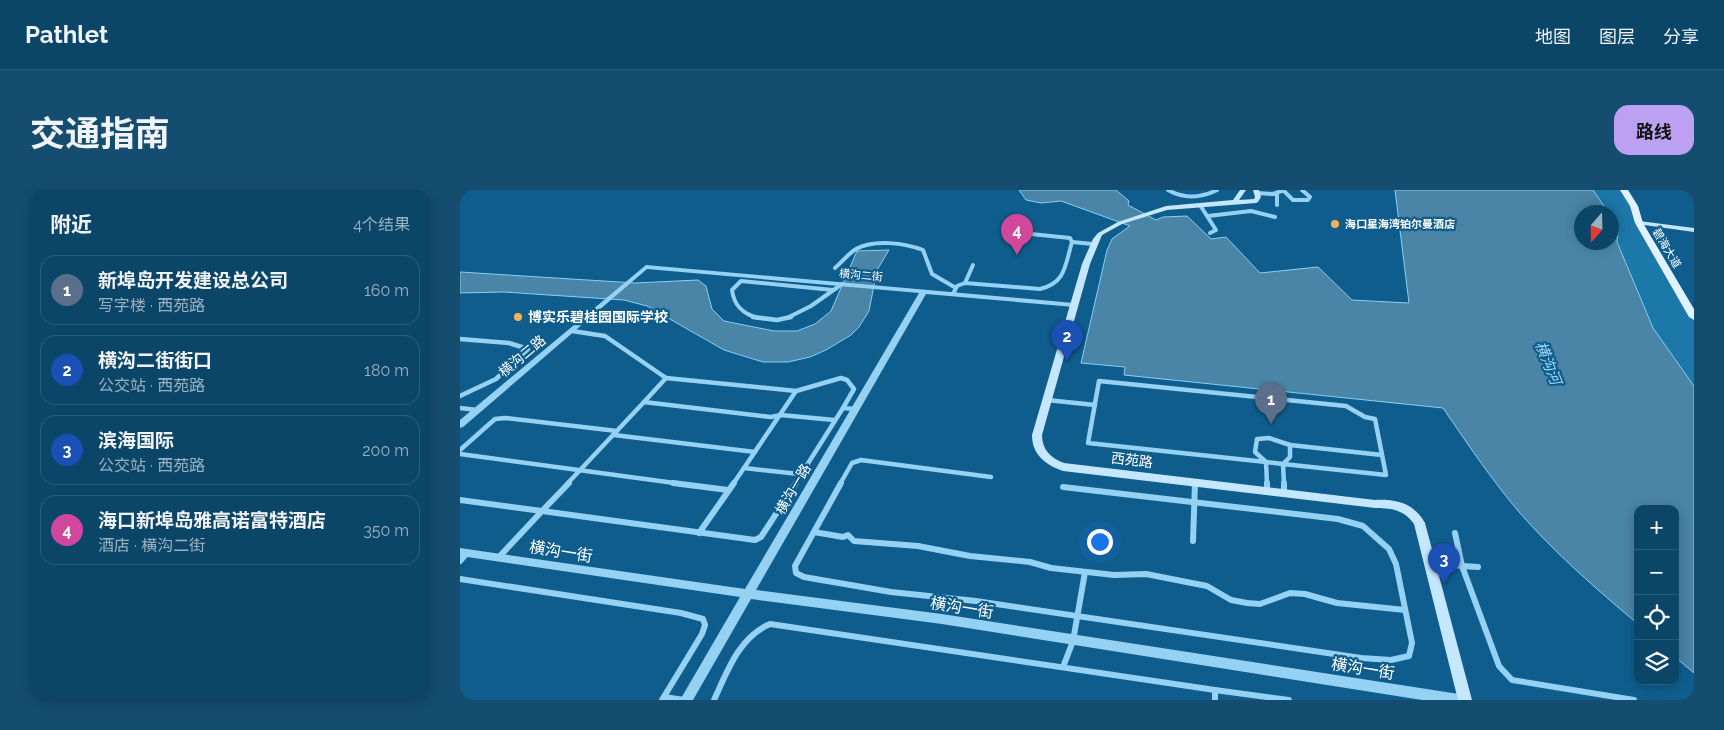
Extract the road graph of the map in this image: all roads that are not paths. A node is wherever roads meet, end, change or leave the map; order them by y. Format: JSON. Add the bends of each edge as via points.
{"nodes":[{"id":1,"x":1168,"y":190,"type":"edge"},
{"id":2,"x":1216,"y":190,"type":"edge"},
{"id":3,"x":1243,"y":190,"type":"edge"},
{"id":4,"x":1284,"y":190,"type":"edge"},
{"id":5,"x":1302,"y":190,"type":"edge"},
{"id":6,"x":1624,"y":190,"type":"edge"},
{"id":7,"x":1628,"y":190,"type":"edge"},
{"id":8,"x":1257,"y":191,"type":"edge"},
{"id":9,"x":1277,"y":193,"type":"junction"},
{"id":10,"x":1226,"y":203,"type":"junction"},
{"id":11,"x":1200,"y":205,"type":"junction"},
{"id":12,"x":1277,"y":206,"type":"dead end"},
{"id":13,"x":1208,"y":216,"type":"junction"},
{"id":14,"x":1275,"y":217,"type":"dead end"},
{"id":15,"x":1643,"y":225,"type":"junction"},
{"id":16,"x":1694,"y":232,"type":"edge"},
{"id":17,"x":1210,"y":233,"type":"dead end"},
{"id":18,"x":1030,"y":234,"type":"dead end"},
{"id":19,"x":1072,"y":242,"type":"junction"},
{"id":20,"x":1093,"y":244,"type":"junction"},
{"id":21,"x":973,"y":265,"type":"dead end"},
{"id":22,"x":646,"y":267,"type":"joint"},
{"id":23,"x":835,"y":268,"type":"dead end"},
{"id":24,"x":771,"y":278,"type":"junction"},
{"id":25,"x":965,"y":283,"type":"junction"},
{"id":26,"x":766,"y":284,"type":"junction"},
{"id":27,"x":842,"y":284,"type":"junction"},
{"id":28,"x":833,"y":290,"type":"junction"},
{"id":29,"x":924,"y":291,"type":"junction"},
{"id":30,"x":955,"y":291,"type":"junction"},
{"id":31,"x":1074,"y":305,"type":"junction"},
{"id":32,"x":1694,"y":310,"type":"edge"},
{"id":33,"x":1694,"y":317,"type":"edge"},
{"id":34,"x":572,"y":331,"type":"junction"},
{"id":35,"x":460,"y":339,"type":"edge"},
{"id":36,"x":666,"y":378,"type":"junction"},
{"id":37,"x":796,"y":391,"type":"junction"},
{"id":38,"x":460,"y":396,"type":"edge"},
{"id":39,"x":1047,"y":400,"type":"junction"},
{"id":40,"x":644,"y":402,"type":"junction"},
{"id":41,"x":1095,"y":405,"type":"junction"},
{"id":42,"x":460,"y":408,"type":"edge"},
{"id":43,"x":843,"y":408,"type":"junction"},
{"id":44,"x":856,"y":409,"type":"junction"},
{"id":45,"x":478,"y":410,"type":"junction"},
{"id":46,"x":781,"y":415,"type":"junction"},
{"id":47,"x":834,"y":420,"type":"junction"},
{"id":48,"x":460,"y":425,"type":"edge"},
{"id":49,"x":616,"y":433,"type":"junction"},
{"id":50,"x":1290,"y":445,"type":"junction"},
{"id":51,"x":460,"y":450,"type":"edge"},
{"id":52,"x":755,"y":452,"type":"junction"},
{"id":53,"x":460,"y":454,"type":"edge"},
{"id":54,"x":1382,"y":455,"type":"junction"},
{"id":55,"x":1266,"y":462,"type":"junction"},
{"id":56,"x":1283,"y":464,"type":"junction"},
{"id":57,"x":744,"y":468,"type":"junction"},
{"id":58,"x":580,"y":471,"type":"junction"},
{"id":59,"x":799,"y":474,"type":"junction"},
{"id":60,"x":991,"y":477,"type":"dead end"},
{"id":61,"x":1195,"y":483,"type":"junction"},
{"id":62,"x":1062,"y":487,"type":"dead end"},
{"id":63,"x":728,"y":490,"type":"junction"},
{"id":64,"x":1267,"y":491,"type":"junction"},
{"id":65,"x":1284,"y":493,"type":"junction"},
{"id":66,"x":460,"y":500,"type":"edge"},
{"id":67,"x":1194,"y":502,"type":"junction"},
{"id":68,"x":542,"y":511,"type":"junction"},
{"id":69,"x":699,"y":532,"type":"junction"},
{"id":70,"x":814,"y":532,"type":"junction"},
{"id":71,"x":1455,"y":533,"type":"dead end"},
{"id":72,"x":1193,"y":541,"type":"dead end"},
{"id":73,"x":462,"y":555,"type":"edge"},
{"id":74,"x":500,"y":558,"type":"junction"},
{"id":75,"x":1428,"y":562,"type":"junction"},
{"id":76,"x":1462,"y":566,"type":"junction"},
{"id":77,"x":1478,"y":567,"type":"dead end"},
{"id":78,"x":1085,"y":572,"type":"junction"},
{"id":79,"x":460,"y":579,"type":"edge"},
{"id":80,"x":748,"y":593,"type":"junction"},
{"id":81,"x":1405,"y":610,"type":"junction"},
{"id":82,"x":1078,"y":617,"type":"junction"},
{"id":83,"x":1073,"y":641,"type":"junction"},
{"id":84,"x":1063,"y":667,"type":"junction"},
{"id":85,"x":1215,"y":690,"type":"junction"},
{"id":86,"x":663,"y":698,"type":"edge"},
{"id":87,"x":685,"y":700,"type":"edge"},
{"id":88,"x":714,"y":700,"type":"edge"},
{"id":89,"x":1215,"y":700,"type":"edge"},
{"id":90,"x":1289,"y":700,"type":"edge"},
{"id":91,"x":1459,"y":700,"type":"edge"},
{"id":92,"x":1465,"y":700,"type":"edge"},
{"id":93,"x":1634,"y":700,"type":"edge"}],
"edges":[{"from":1,"to":2,"type":"street","via":[[1178,195],[1197,196]]},
{"from":3,"to":10,"type":"main road","via":[[1235,202]]},
{"from":4,"to":5,"type":"street","via":[[1293,200],[1308,200],[1310,197]]},
{"from":4,"to":9,"type":"street"},
{"from":6,"to":15,"type":"main road","name":"碧海大道"},
{"from":7,"to":15,"type":"main road","name":"碧海大道","via":[[1639,205]]},
{"from":8,"to":9,"type":"street"},
{"from":8,"to":10,"type":"main road","via":[[1256,201],[1252,203]]},
{"from":9,"to":12,"type":"street"},
{"from":10,"to":11,"type":"main road"},
{"from":11,"to":13,"type":"street"},
{"from":11,"to":20,"type":"main road","via":[[1154,211],[1120,223],[1100,234]]},
{"from":13,"to":14,"type":"street","via":[[1246,212]]},
{"from":13,"to":17,"type":"street","via":[[1216,230]]},
{"from":15,"to":16,"type":"main road"},
{"from":15,"to":32,"type":"main road","name":"碧海大道"},
{"from":15,"to":33,"type":"main road","name":"碧海大道"},
{"from":18,"to":19,"type":"street","via":[[1070,238]]},
{"from":19,"to":20,"type":"street"},
{"from":19,"to":25,"type":"street","via":[[1065,271],[1052,286],[1040,289]]},
{"from":20,"to":31,"type":"main road","name":"西苑路"},
{"from":21,"to":25,"type":"street"},
{"from":22,"to":24,"type":"street","name":"横沟二街"},
{"from":22,"to":34,"type":"street","name":"横沟二路"},
{"from":23,"to":30,"type":"street","via":[[859,248],[914,247],[923,250],[932,275]]},
{"from":24,"to":26,"type":"street"},
{"from":24,"to":27,"type":"street","name":"横沟二街"},
{"from":25,"to":30,"type":"street"},
{"from":26,"to":28,"type":"street"},
{"from":26,"to":28,"type":"street","via":[[740,281],[732,290],[733,299],[742,312],[759,319],[781,321],[819,302]]},
{"from":27,"to":28,"type":"street"},
{"from":27,"to":29,"type":"street","name":"横沟二街"},
{"from":29,"to":30,"type":"street","name":"横沟二街"},
{"from":29,"to":44,"type":"street","name":"横沟一路"},
{"from":30,"to":31,"type":"street","name":"横沟二街"},
{"from":31,"to":39,"type":"main road","name":"西苑路"},
{"from":34,"to":36,"type":"street","via":[[605,336]]},
{"from":34,"to":45,"type":"street","name":"横沟二路"},
{"from":35,"to":38,"type":"street","via":[[528,349],[496,379]]},
{"from":36,"to":37,"type":"street"},
{"from":36,"to":40,"type":"street"},
{"from":37,"to":43,"type":"street","via":[[841,378],[847,380],[854,388]]},
{"from":37,"to":46,"type":"street"},
{"from":39,"to":41,"type":"street"},
{"from":39,"to":61,"type":"main road","name":"西苑路","via":[[1036,443],[1043,456],[1054,464]]},
{"from":40,"to":46,"type":"street","via":[[771,417]]},
{"from":40,"to":49,"type":"street"},
{"from":41,"to":54,"type":"street","via":[[1100,381],[1346,406],[1375,420]]},
{"from":41,"to":55,"type":"street","via":[[1088,443]]},
{"from":42,"to":45,"type":"street"},
{"from":43,"to":44,"type":"street"},
{"from":43,"to":47,"type":"street"},
{"from":44,"to":80,"type":"street","name":"横沟一路"},
{"from":45,"to":48,"type":"street","name":"横沟二路"},
{"from":46,"to":47,"type":"street"},
{"from":46,"to":52,"type":"street"},
{"from":47,"to":59,"type":"street"},
{"from":49,"to":51,"type":"street","via":[[494,419]]},
{"from":49,"to":52,"type":"street"},
{"from":49,"to":58,"type":"street"},
{"from":50,"to":54,"type":"street"},
{"from":50,"to":55,"type":"street","via":[[1269,438],[1257,439],[1255,452]]},
{"from":50,"to":56,"type":"street","via":[[1290,457]]},
{"from":52,"to":57,"type":"street"},
{"from":53,"to":58,"type":"street"},
{"from":54,"to":56,"type":"street","via":[[1386,475]]},
{"from":55,"to":56,"type":"street"},
{"from":55,"to":64,"type":"street"},
{"from":56,"to":65,"type":"street"},
{"from":57,"to":59,"type":"street"},
{"from":57,"to":63,"type":"street"},
{"from":58,"to":63,"type":"street"},
{"from":58,"to":68,"type":"street"},
{"from":59,"to":69,"type":"street","via":[[761,537],[754,540]]},
{"from":60,"to":70,"type":"street","via":[[861,460],[852,463],[848,469]]},
{"from":61,"to":64,"type":"main road","name":"西苑路"},
{"from":61,"to":67,"type":"street"},
{"from":62,"to":67,"type":"street"},
{"from":63,"to":69,"type":"street"},
{"from":64,"to":65,"type":"main road","name":"西苑路"},
{"from":65,"to":75,"type":"main road","name":"西苑路","via":[[1402,506],[1410,510],[1419,523]]},
{"from":66,"to":68,"type":"street"},
{"from":67,"to":72,"type":"street"},
{"from":67,"to":81,"type":"street","via":[[1338,519],[1363,526],[1381,539],[1394,556]]},
{"from":68,"to":69,"type":"street"},
{"from":68,"to":74,"type":"street"},
{"from":70,"to":78,"type":"street","via":[[848,535],[854,541],[946,550]]},
{"from":70,"to":82,"type":"street","via":[[795,566],[796,573],[804,577]]},
{"from":71,"to":76,"type":"street"},
{"from":73,"to":74,"type":"street","name":"横沟一街"},
{"from":74,"to":80,"type":"street","name":"横沟一街"},
{"from":75,"to":76,"type":"street"},
{"from":75,"to":92,"type":"main road","name":"西苑路"},
{"from":76,"to":77,"type":"street"},
{"from":76,"to":93,"type":"street","via":[[1499,666],[1512,680]]},
{"from":78,"to":81,"type":"street","via":[[1146,574],[1193,582],[1231,600],[1247,603],[1260,604],[1290,593],[1337,603]]},
{"from":78,"to":82,"type":"street"},
{"from":79,"to":86,"type":"street","via":[[703,619],[702,634]]},
{"from":80,"to":83,"type":"street","name":"横沟一街"},
{"from":80,"to":87,"type":"street","name":"横沟一路"},
{"from":81,"to":82,"type":"street","via":[[1412,643],[1409,656],[1391,660]]},
{"from":82,"to":83,"type":"street"},
{"from":83,"to":84,"type":"street"},
{"from":83,"to":91,"type":"street","name":"横沟一街"},
{"from":84,"to":85,"type":"street"},
{"from":84,"to":88,"type":"street","via":[[770,624],[750,635]]},
{"from":85,"to":89,"type":"street"},
{"from":85,"to":90,"type":"street"},
{"from":86,"to":87,"type":"street"}]}
